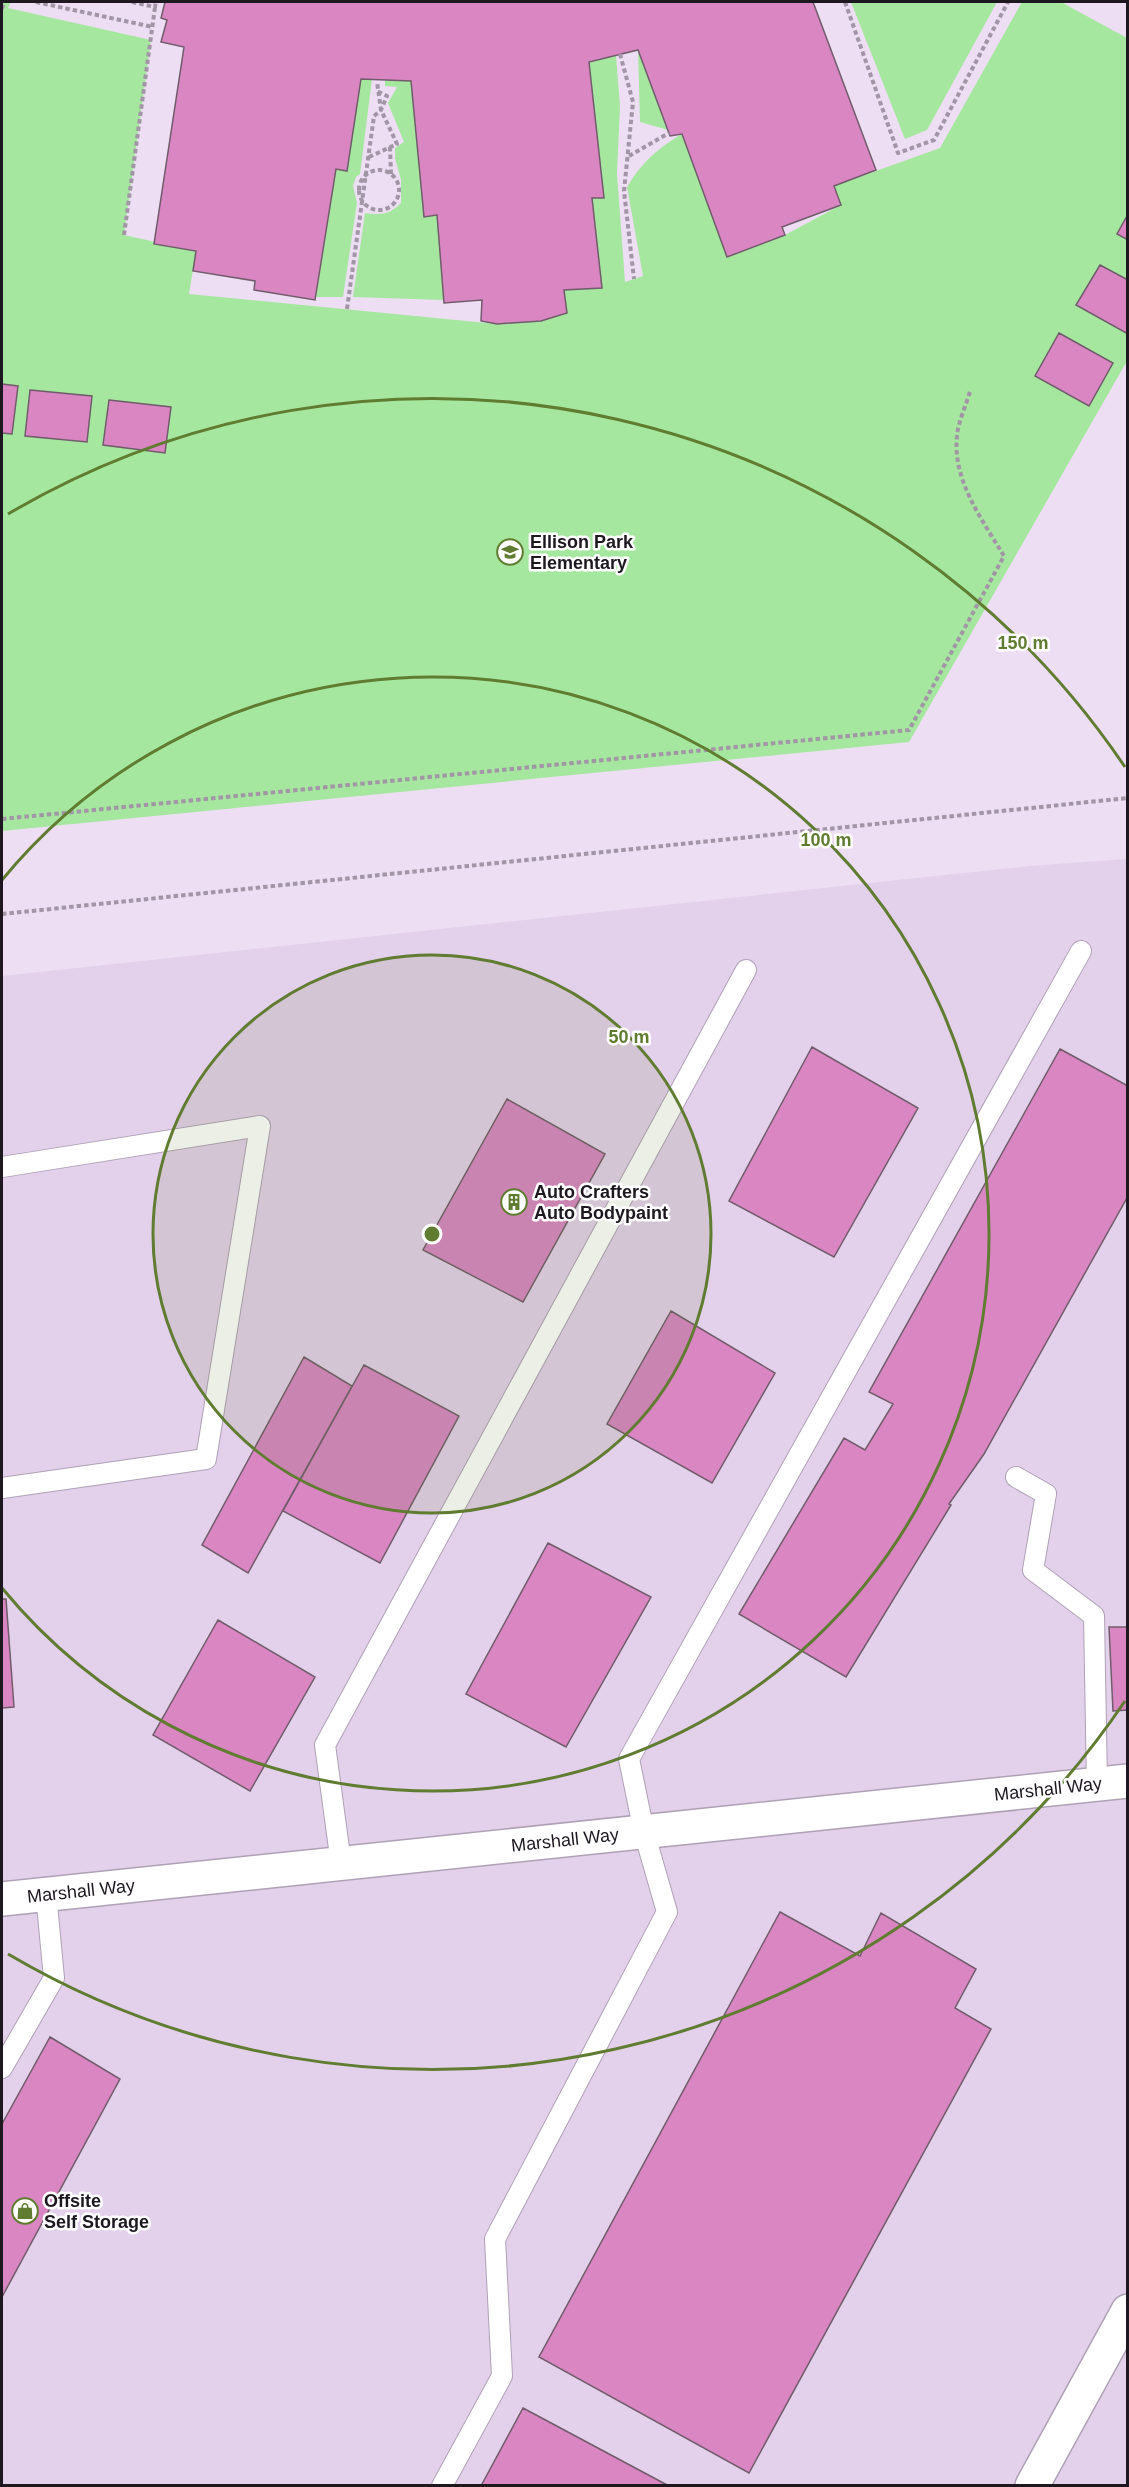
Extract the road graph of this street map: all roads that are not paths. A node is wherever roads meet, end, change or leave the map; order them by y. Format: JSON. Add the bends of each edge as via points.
{"nodes":[{"id":1,"x":1081,"y":951,"type":"dead end"},
{"id":2,"x":746,"y":970,"type":"dead end"},
{"id":3,"x":2,"y":1167,"type":"edge"},
{"id":4,"x":1016,"y":1477,"type":"dead end"},
{"id":5,"x":2,"y":1488,"type":"edge"},
{"id":6,"x":1112,"y":1783,"type":"edge"},
{"id":7,"x":644,"y":1832,"type":"junction"},
{"id":8,"x":341,"y":1863,"type":"junction"},
{"id":9,"x":46,"y":1894,"type":"junction"},
{"id":10,"x":2,"y":1899,"type":"edge"},
{"id":11,"x":2,"y":2068,"type":"edge"},
{"id":12,"x":1128,"y":2311,"type":"edge"},
{"id":13,"x":442,"y":2486,"type":"edge"},
{"id":14,"x":1032,"y":2486,"type":"edge"}],
"edges":[{"from":1,"to":7,"type":"lane","via":[[629,1759]]},
{"from":2,"to":8,"type":"lane","via":[[325,1745]]},
{"from":3,"to":5,"type":"lane","via":[[260,1126],[206,1459]]},
{"from":4,"to":6,"type":"lane","via":[[1046,1494],[1033,1570],[1094,1616]]},
{"from":6,"to":7,"type":"street","name":"Marshall Way"},
{"from":7,"to":8,"type":"street","name":"Marshall Way"},
{"from":7,"to":13,"type":"lane","via":[[667,1912],[495,2239],[502,2376]]},
{"from":8,"to":9,"type":"street","name":"Marshall Way"},
{"from":9,"to":10,"type":"street","name":"Marshall Way"},
{"from":9,"to":11,"type":"lane","via":[[54,1978]]},
{"from":12,"to":14,"type":"street"}]}
